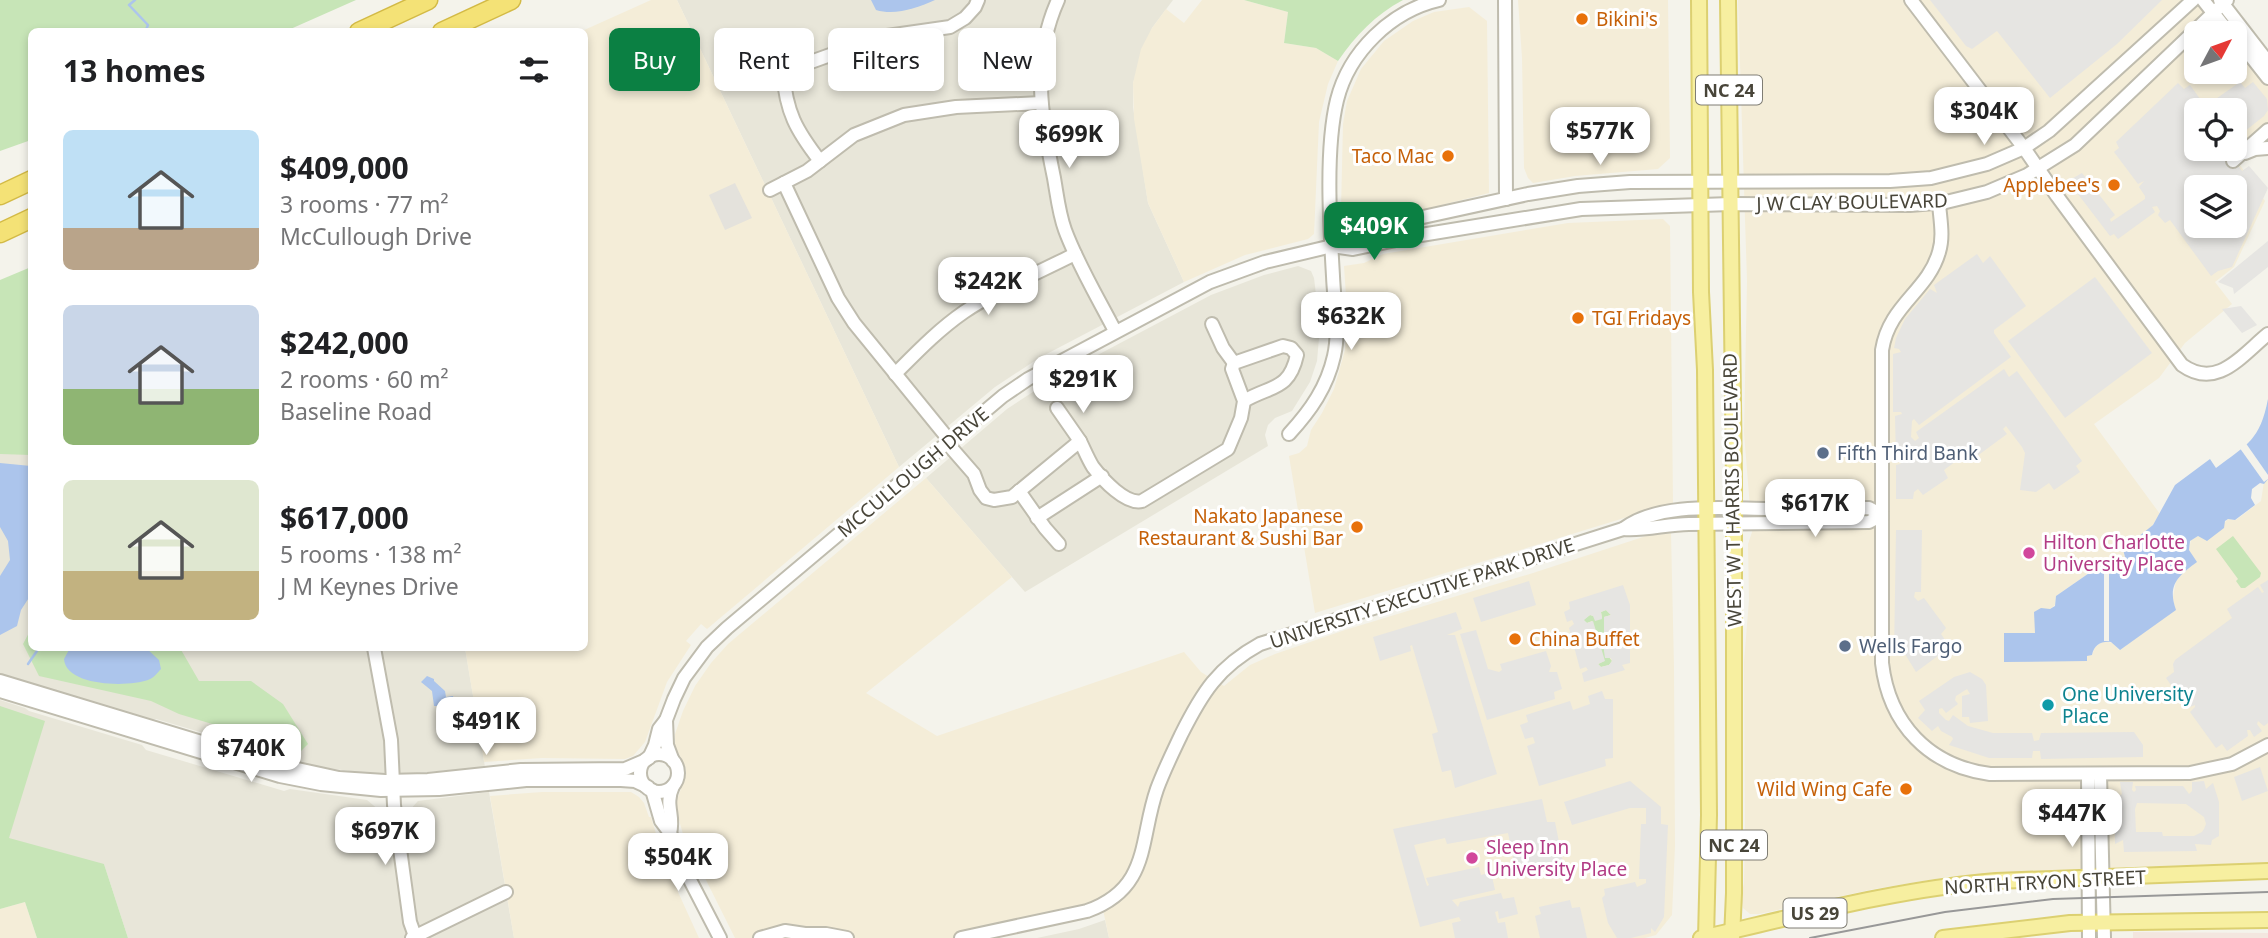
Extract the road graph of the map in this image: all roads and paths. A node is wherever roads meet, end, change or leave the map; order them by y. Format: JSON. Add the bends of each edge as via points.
{"nodes":[{"id":1,"x":428,"y":0,"type":"edge"},
{"id":2,"x":511,"y":0,"type":"edge"},
{"id":3,"x":978,"y":0,"type":"edge"},
{"id":4,"x":1058,"y":0,"type":"edge"},
{"id":5,"x":1439,"y":0,"type":"edge"},
{"id":6,"x":1505,"y":0,"type":"edge"},
{"id":7,"x":1699,"y":0,"type":"edge"},
{"id":8,"x":1728,"y":0,"type":"edge"},
{"id":9,"x":1912,"y":0,"type":"edge"},
{"id":10,"x":2193,"y":0,"type":"edge"},
{"id":11,"x":2203,"y":0,"type":"edge"},
{"id":12,"x":2221,"y":4,"type":"edge"},
{"id":13,"x":2228,"y":21,"type":"edge"},
{"id":14,"x":368,"y":28,"type":"edge"},
{"id":15,"x":451,"y":28,"type":"edge"},
{"id":16,"x":2247,"y":51,"type":"edge"},
{"id":17,"x":2268,"y":62,"type":"edge"},
{"id":18,"x":2268,"y":78,"type":"edge"},
{"id":19,"x":1041,"y":103,"type":"junction"},
{"id":20,"x":2268,"y":130,"type":"edge"},
{"id":21,"x":2024,"y":148,"type":"junction"},
{"id":22,"x":2268,"y":148,"type":"edge"},
{"id":23,"x":820,"y":161,"type":"junction"},
{"id":24,"x":2039,"y":169,"type":"junction"},
{"id":25,"x":1700,"y":181,"type":"junction"},
{"id":26,"x":1730,"y":181,"type":"junction"},
{"id":27,"x":28,"y":182,"type":"edge"},
{"id":28,"x":784,"y":183,"type":"junction"},
{"id":29,"x":770,"y":190,"type":"dead end"},
{"id":30,"x":0,"y":195,"type":"edge"},
{"id":31,"x":1506,"y":199,"type":"junction"},
{"id":32,"x":1939,"y":203,"type":"junction"},
{"id":33,"x":1731,"y":204,"type":"junction"},
{"id":34,"x":1700,"y":206,"type":"junction"},
{"id":35,"x":28,"y":220,"type":"edge"},
{"id":36,"x":0,"y":233,"type":"edge"},
{"id":37,"x":1332,"y":246,"type":"junction"},
{"id":38,"x":1075,"y":254,"type":"junction"},
{"id":39,"x":1212,"y":324,"type":"dead end"},
{"id":40,"x":1115,"y":331,"type":"junction"},
{"id":41,"x":2268,"y":334,"type":"edge"},
{"id":42,"x":1234,"y":363,"type":"junction"},
{"id":43,"x":895,"y":374,"type":"junction"},
{"id":44,"x":1244,"y":401,"type":"junction"},
{"id":45,"x":1057,"y":408,"type":"dead end"},
{"id":46,"x":1290,"y":434,"type":"dead end"},
{"id":47,"x":1080,"y":441,"type":"junction"},
{"id":48,"x":948,"y":442,"type":"junction"},
{"id":49,"x":1102,"y":476,"type":"junction"},
{"id":50,"x":1019,"y":491,"type":"junction"},
{"id":51,"x":1882,"y":515,"type":"junction"},
{"id":52,"x":1706,"y":516,"type":"junction"},
{"id":53,"x":1733,"y":516,"type":"junction"},
{"id":54,"x":1037,"y":518,"type":"junction"},
{"id":55,"x":1059,"y":544,"type":"dead end"},
{"id":56,"x":375,"y":651,"type":"edge"},
{"id":57,"x":0,"y":681,"type":"edge"},
{"id":58,"x":0,"y":691,"type":"edge"},
{"id":59,"x":666,"y":720,"type":"junction"},
{"id":60,"x":119,"y":722,"type":"junction"},
{"id":61,"x":2268,"y":745,"type":"edge"},
{"id":62,"x":647,"y":759,"type":"junction"},
{"id":63,"x":675,"y":763,"type":"junction"},
{"id":64,"x":2094,"y":774,"type":"junction"},
{"id":65,"x":675,"y":784,"type":"junction"},
{"id":66,"x":393,"y":785,"type":"junction"},
{"id":67,"x":650,"y":789,"type":"junction"},
{"id":68,"x":670,"y":833,"type":"junction"},
{"id":69,"x":2268,"y":871,"type":"edge"},
{"id":70,"x":2096,"y":878,"type":"junction"},
{"id":71,"x":506,"y":892,"type":"dead end"},
{"id":72,"x":2268,"y":920,"type":"edge"},
{"id":73,"x":2096,"y":922,"type":"junction"},
{"id":74,"x":1733,"y":935,"type":"edge"},
{"id":75,"x":801,"y":936,"type":"edge"},
{"id":76,"x":414,"y":937,"type":"edge"},
{"id":77,"x":720,"y":938,"type":"edge"},
{"id":78,"x":761,"y":938,"type":"edge"},
{"id":79,"x":847,"y":938,"type":"edge"},
{"id":80,"x":961,"y":938,"type":"edge"},
{"id":81,"x":1704,"y":938,"type":"edge"},
{"id":82,"x":1943,"y":938,"type":"edge"},
{"id":83,"x":2089,"y":938,"type":"edge"},
{"id":84,"x":2104,"y":938,"type":"edge"}],
"edges":[{"from":1,"to":14,"type":"highway"},
{"from":2,"to":15,"type":"highway"},
{"from":3,"to":23,"type":"street","via":[[965,18],[950,27],[849,41],[783,72],[797,130]]},
{"from":4,"to":19,"type":"street","via":[[1040,75]]},
{"from":5,"to":37,"type":"street","via":[[1390,23],[1361,52],[1341,88],[1331,154]]},
{"from":6,"to":31,"type":"street"},
{"from":7,"to":25,"type":"main road","name":"WEST W T HARRIS BOULEVARD","number":"NC 24"},
{"from":8,"to":26,"type":"main road","name":"WEST W T HARRIS BOULEVARD","number":"NC 24"},
{"from":9,"to":21,"type":"street"},
{"from":10,"to":21,"type":"street","name":"J W CLAY BOULEVARD","via":[[2062,121]]},
{"from":11,"to":12,"type":"street"},
{"from":12,"to":13,"type":"street"},
{"from":12,"to":17,"type":"street"},
{"from":12,"to":24,"type":"street","name":"J W CLAY BOULEVARD","via":[[2075,145]]},
{"from":16,"to":18,"type":"street"},
{"from":19,"to":23,"type":"street","via":[[904,115],[854,135]]},
{"from":19,"to":38,"type":"street","via":[[1063,227]]},
{"from":20,"to":22,"type":"street","via":[[2237,157]]},
{"from":21,"to":24,"type":"street"},
{"from":21,"to":26,"type":"street","name":"J W CLAY BOULEVARD","via":[[1966,171],[1910,181]]},
{"from":23,"to":28,"type":"street"},
{"from":24,"to":32,"type":"street","name":"J W CLAY BOULEVARD","via":[[1987,192]]},
{"from":24,"to":41,"type":"street","via":[[2175,356],[2192,372],[2203,376],[2226,369]]},
{"from":25,"to":26,"type":"street","name":"MCCULLOUGH DRIVE"},
{"from":25,"to":31,"type":"street","name":"MCCULLOUGH DRIVE","via":[[1578,186]]},
{"from":25,"to":34,"type":"main road","name":"WEST W T HARRIS BOULEVARD","number":"NC 24"},
{"from":26,"to":33,"type":"main road","name":"WEST W T HARRIS BOULEVARD","number":"NC 24"},
{"from":27,"to":30,"type":"highway"},
{"from":28,"to":29,"type":"street"},
{"from":28,"to":43,"type":"street","via":[[838,298]]},
{"from":31,"to":37,"type":"street","name":"MCCULLOUGH DRIVE","via":[[1350,233]]},
{"from":32,"to":33,"type":"street","name":"J W CLAY BOULEVARD"},
{"from":32,"to":51,"type":"street","via":[[1937,258],[1893,317],[1883,345]]},
{"from":33,"to":34,"type":"street","name":"J W CLAY BOULEVARD"},
{"from":33,"to":53,"type":"main road","name":"WEST W T HARRIS BOULEVARD","number":"NC 24"},
{"from":34,"to":37,"type":"street","name":"MCCULLOUGH DRIVE","via":[[1581,209],[1353,249]]},
{"from":34,"to":52,"type":"main road","name":"WEST W T HARRIS BOULEVARD","number":"NC 24"},
{"from":35,"to":36,"type":"highway"},
{"from":37,"to":40,"type":"street","name":"MCCULLOUGH DRIVE","via":[[1238,271]]},
{"from":37,"to":46,"type":"street","via":[[1337,322],[1334,354],[1316,402]]},
{"from":38,"to":40,"type":"street"},
{"from":38,"to":43,"type":"street","via":[[962,314]]},
{"from":39,"to":42,"type":"street"},
{"from":40,"to":48,"type":"street","name":"MCCULLOUGH DRIVE","via":[[1028,379]]},
{"from":42,"to":44,"type":"street"},
{"from":42,"to":44,"type":"street","via":[[1283,346],[1297,355],[1290,376],[1280,385]]},
{"from":43,"to":48,"type":"street"},
{"from":44,"to":49,"type":"street","via":[[1228,449],[1142,501],[1127,501]]},
{"from":45,"to":47,"type":"street"},
{"from":47,"to":49,"type":"street"},
{"from":47,"to":50,"type":"street"},
{"from":48,"to":50,"type":"street","via":[[974,474],[986,498],[1003,500]]},
{"from":48,"to":59,"type":"street","name":"MCCULLOUGH DRIVE","via":[[713,641],[684,678]]},
{"from":49,"to":54,"type":"street"},
{"from":50,"to":54,"type":"street"},
{"from":51,"to":53,"type":"street","name":"UNIVERSITY EXECUTIVE PARK DRIVE","via":[[1869,522]]},
{"from":51,"to":64,"type":"street","via":[[1883,669],[1891,701],[1908,730],[1934,754],[1973,772]]},
{"from":52,"to":53,"type":"street","name":"UNIVERSITY EXECUTIVE PARK DRIVE"},
{"from":52,"to":80,"type":"street","name":"UNIVERSITY EXECUTIVE PARK DRIVE","via":[[1666,512],[1250,649],[1219,673],[1193,712],[1158,788],[1139,864],[1124,887],[1087,911]]},
{"from":52,"to":81,"type":"main road","name":"WEST W T HARRIS BOULEVARD","number":"NC 24","via":[[1709,815]]},
{"from":53,"to":74,"type":"main road","name":"WEST W T HARRIS BOULEVARD","number":"NC 24"},
{"from":54,"to":55,"type":"street"},
{"from":56,"to":66,"type":"street","via":[[391,740]]},
{"from":57,"to":60,"type":"street"},
{"from":58,"to":60,"type":"street"},
{"from":59,"to":62,"type":"street","name":"MCCULLOUGH DRIVE"},
{"from":59,"to":63,"type":"street","name":"MCCULLOUGH DRIVE","via":[[667,745]]},
{"from":60,"to":66,"type":"street","via":[[302,771]]},
{"from":61,"to":64,"type":"street","via":[[2236,763],[2204,772]]},
{"from":62,"to":63,"type":"street","via":[[664,755]]},
{"from":62,"to":66,"type":"street","via":[[625,769],[521,770]]},
{"from":62,"to":67,"type":"street","name":"MCCULLOUGH DRIVE","via":[[641,776]]},
{"from":63,"to":65,"type":"street","name":"MCCULLOUGH DRIVE"},
{"from":64,"to":70,"type":"street"},
{"from":65,"to":67,"type":"street","via":[[662,792]]},
{"from":65,"to":68,"type":"street","name":"MCCULLOUGH DRIVE","via":[[668,803]]},
{"from":66,"to":67,"type":"street","via":[[425,790],[551,779],[628,780]]},
{"from":66,"to":76,"type":"street"},
{"from":67,"to":68,"type":"street","name":"MCCULLOUGH DRIVE"},
{"from":68,"to":77,"type":"street","name":"MCCULLOUGH DRIVE"},
{"from":69,"to":70,"type":"main road","name":"NORTH TRYON STREET","number":"US 29"},
{"from":70,"to":73,"type":"street"},
{"from":70,"to":74,"type":"main road","name":"NORTH TRYON STREET","number":"US 29","via":[[1982,883],[1909,892]]},
{"from":71,"to":76,"type":"street"},
{"from":72,"to":73,"type":"main road"},
{"from":73,"to":82,"type":"main road"},
{"from":73,"to":83,"type":"street"},
{"from":73,"to":84,"type":"street"},
{"from":74,"to":81,"type":"main road","name":"NORTH TRYON STREET","number":"US 29"},
{"from":75,"to":78,"type":"street","via":[[785,931]]},
{"from":75,"to":79,"type":"street"}]}
